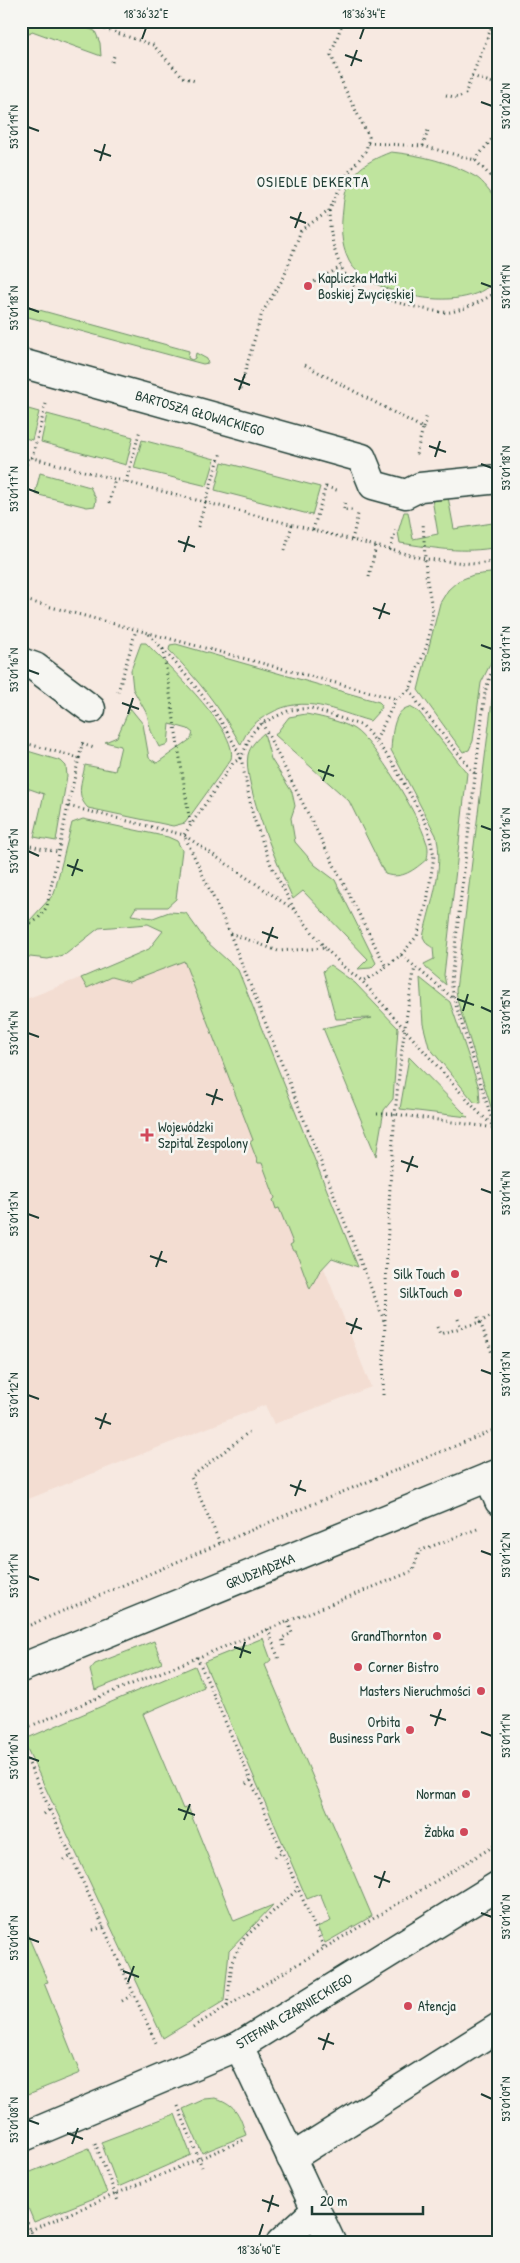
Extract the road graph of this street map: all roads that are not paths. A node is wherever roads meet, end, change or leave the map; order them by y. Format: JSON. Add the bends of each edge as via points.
{"nodes":[{"id":1,"x":21,"y":363,"type":"edge"},
{"id":2,"x":499,"y":479,"type":"edge"},
{"id":3,"x":21,"y":662,"type":"edge"},
{"id":4,"x":91,"y":709,"type":"dead end"},
{"id":5,"x":495,"y":1484,"type":"edge"},
{"id":6,"x":21,"y":1668,"type":"edge"},
{"id":7,"x":499,"y":1885,"type":"edge"},
{"id":8,"x":499,"y":2027,"type":"edge"},
{"id":9,"x":239,"y":2046,"type":"junction"},
{"id":10,"x":21,"y":2138,"type":"edge"},
{"id":11,"x":291,"y":2158,"type":"junction"},
{"id":12,"x":316,"y":2210,"type":"junction"},
{"id":13,"x":281,"y":2242,"type":"edge"},
{"id":14,"x":331,"y":2242,"type":"edge"}],
"edges":[{"from":1,"to":2,"type":"street","name":"BARTOSZA GŁOWACKIEGO","via":[[362,458],[373,485],[406,494],[420,487]]},
{"from":3,"to":4,"type":"street","via":[[35,667]]},
{"from":5,"to":6,"type":"street","name":"GRUDZIĄDZKA"},
{"from":7,"to":9,"type":"street","name":"STEFANA CZARNIECKIEGO"},
{"from":8,"to":11,"type":"street"},
{"from":9,"to":10,"type":"street","name":"STEFANA CZARNIECKIEGO"},
{"from":9,"to":11,"type":"street"},
{"from":11,"to":12,"type":"street"},
{"from":12,"to":13,"type":"street"},
{"from":12,"to":14,"type":"street"}]}
